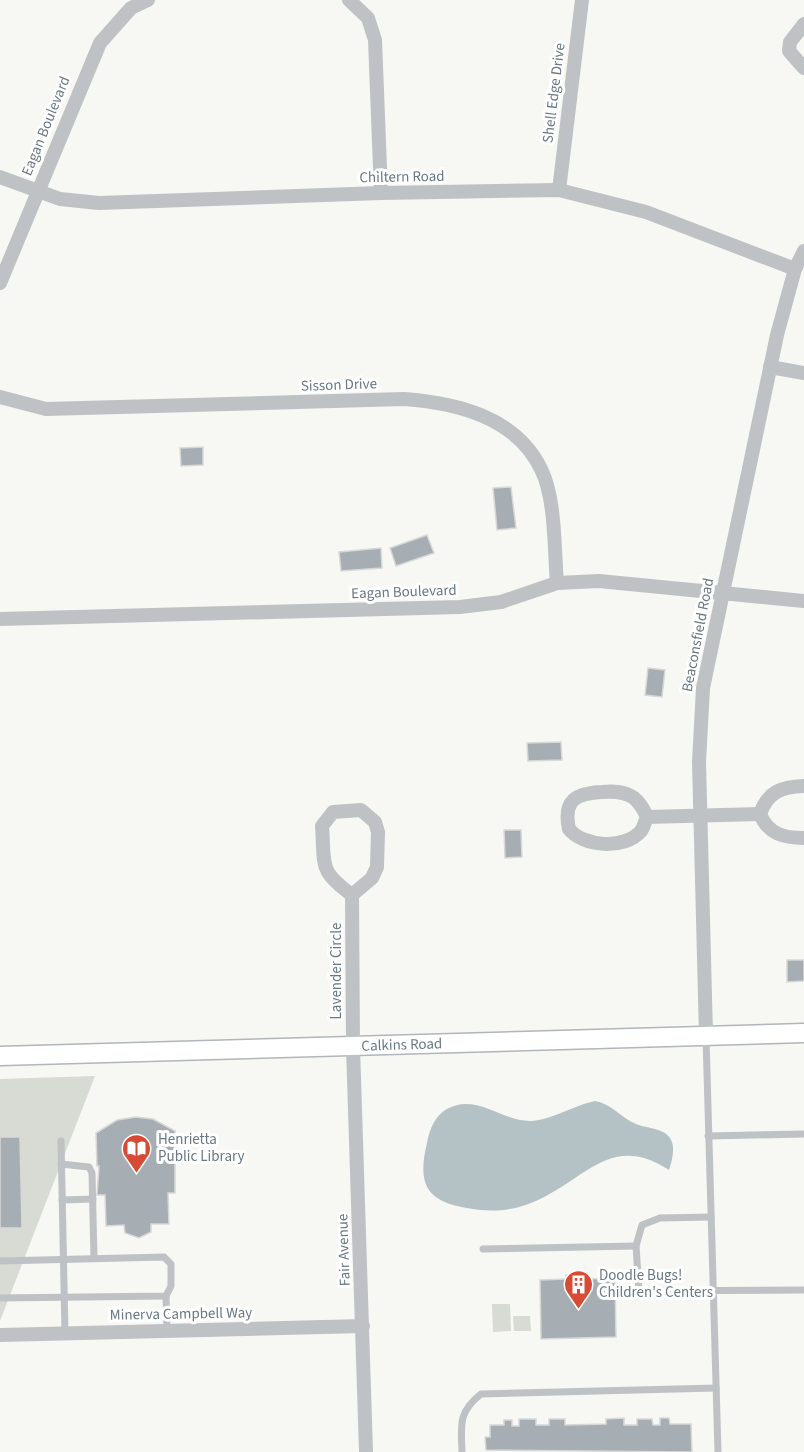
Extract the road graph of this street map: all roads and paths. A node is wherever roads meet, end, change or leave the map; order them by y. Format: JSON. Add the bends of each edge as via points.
{"nodes":[{"id":1,"x":148,"y":0,"type":"edge"},
{"id":2,"x":349,"y":0,"type":"edge"},
{"id":3,"x":582,"y":0,"type":"edge"},
{"id":4,"x":804,"y":24,"type":"edge"},
{"id":5,"x":804,"y":68,"type":"edge"},
{"id":6,"x":0,"y":177,"type":"edge"},
{"id":7,"x":559,"y":190,"type":"junction"},
{"id":8,"x":37,"y":192,"type":"junction"},
{"id":9,"x":381,"y":193,"type":"junction"},
{"id":10,"x":804,"y":251,"type":"edge"},
{"id":11,"x":795,"y":269,"type":"junction"},
{"id":12,"x":0,"y":283,"type":"edge"},
{"id":13,"x":770,"y":367,"type":"junction"},
{"id":14,"x":804,"y":373,"type":"edge"},
{"id":15,"x":0,"y":397,"type":"edge"},
{"id":16,"x":557,"y":583,"type":"junction"},
{"id":17,"x":723,"y":593,"type":"junction"},
{"id":18,"x":804,"y":601,"type":"edge"},
{"id":19,"x":0,"y":619,"type":"edge"},
{"id":20,"x":804,"y":786,"type":"edge"},
{"id":21,"x":760,"y":814,"type":"junction"},
{"id":22,"x":701,"y":815,"type":"junction"},
{"id":23,"x":647,"y":817,"type":"junction"},
{"id":24,"x":804,"y":838,"type":"edge"},
{"id":25,"x":352,"y":895,"type":"junction"},
{"id":26,"x":804,"y":1033,"type":"edge"},
{"id":27,"x":706,"y":1035,"type":"junction"},
{"id":28,"x":353,"y":1047,"type":"junction"},
{"id":29,"x":0,"y":1056,"type":"edge"},
{"id":30,"x":804,"y":1134,"type":"edge"},
{"id":31,"x":708,"y":1136,"type":"junction"},
{"id":32,"x":61,"y":1141,"type":"dead end"},
{"id":33,"x":61,"y":1164,"type":"junction"},
{"id":34,"x":93,"y":1199,"type":"junction"},
{"id":35,"x":62,"y":1200,"type":"junction"},
{"id":36,"x":711,"y":1217,"type":"junction"},
{"id":37,"x":636,"y":1245,"type":"junction"},
{"id":38,"x":483,"y":1249,"type":"dead end"},
{"id":39,"x":94,"y":1258,"type":"junction"},
{"id":40,"x":64,"y":1259,"type":"junction"},
{"id":41,"x":0,"y":1260,"type":"edge"},
{"id":42,"x":804,"y":1290,"type":"edge"},
{"id":43,"x":713,"y":1291,"type":"junction"},
{"id":44,"x":166,"y":1296,"type":"junction"},
{"id":45,"x":65,"y":1297,"type":"junction"},
{"id":46,"x":0,"y":1298,"type":"edge"},
{"id":47,"x":363,"y":1326,"type":"junction"},
{"id":48,"x":167,"y":1331,"type":"junction"},
{"id":49,"x":65,"y":1333,"type":"junction"},
{"id":50,"x":0,"y":1335,"type":"edge"},
{"id":51,"x":716,"y":1388,"type":"junction"},
{"id":52,"x":366,"y":1452,"type":"edge"},
{"id":53,"x":462,"y":1452,"type":"edge"},
{"id":54,"x":718,"y":1452,"type":"edge"}],
"edges":[{"from":1,"to":8,"type":"street","name":"Eagan Boulevard","via":[[131,8],[100,43]]},
{"from":2,"to":9,"type":"street","via":[[368,18],[375,40]]},
{"from":3,"to":7,"type":"street","name":"Shell Edge Drive"},
{"from":4,"to":5,"type":"street","via":[[790,42],[789,51]]},
{"from":6,"to":8,"type":"street","name":"Chiltern Road"},
{"from":7,"to":9,"type":"street","name":"Chiltern Road"},
{"from":7,"to":11,"type":"street","name":"Chiltern Road","via":[[646,212]]},
{"from":8,"to":9,"type":"street","name":"Chiltern Road","via":[[99,203]]},
{"from":8,"to":12,"type":"street","name":"Eagan Boulevard"},
{"from":10,"to":11,"type":"street","name":"Beaconsfield Road"},
{"from":11,"to":13,"type":"street","name":"Beaconsfield Road"},
{"from":13,"to":14,"type":"street"},
{"from":13,"to":17,"type":"street","name":"Beaconsfield Road"},
{"from":15,"to":16,"type":"street","name":"Sisson Drive","via":[[46,409],[405,399],[460,407],[508,430],[527,447],[542,469],[549,494]]},
{"from":16,"to":17,"type":"street","name":"Eagan Boulevard","via":[[599,581]]},
{"from":16,"to":19,"type":"street","name":"Eagan Boulevard","via":[[501,602],[460,607]]},
{"from":17,"to":18,"type":"street","name":"Eagan Boulevard"},
{"from":17,"to":22,"type":"street","name":"Beaconsfield Road","via":[[703,688],[699,732]]},
{"from":20,"to":21,"type":"street","via":[[778,789],[765,801]]},
{"from":21,"to":22,"type":"street"},
{"from":21,"to":24,"type":"street","via":[[774,832],[787,838]]},
{"from":22,"to":23,"type":"street"},
{"from":22,"to":27,"type":"street","name":"Beaconsfield Road"},
{"from":23,"to":23,"type":"street","via":[[634,798],[616,791],[586,792],[567,810],[570,829],[582,841],[591,843],[624,842],[641,831]]},
{"from":25,"to":25,"type":"street","via":[[372,878],[377,867],[378,832],[370,815],[361,810],[333,812],[322,826],[325,868],[329,877]]},
{"from":25,"to":28,"type":"street","name":"Lavender Circle"},
{"from":26,"to":27,"type":"main road","name":"Calkins Road"},
{"from":27,"to":28,"type":"main road","name":"Calkins Road"},
{"from":27,"to":31,"type":"lane"},
{"from":28,"to":29,"type":"main road","name":"Calkins Road"},
{"from":28,"to":47,"type":"street","name":"Fair Avenue"},
{"from":30,"to":31,"type":"lane"},
{"from":31,"to":36,"type":"lane"},
{"from":32,"to":33,"type":"lane"},
{"from":33,"to":34,"type":"lane","via":[[89,1167]]},
{"from":33,"to":35,"type":"lane"},
{"from":34,"to":35,"type":"lane"},
{"from":34,"to":39,"type":"lane"},
{"from":35,"to":40,"type":"lane"},
{"from":36,"to":37,"type":"lane","via":[[660,1218],[642,1226]]},
{"from":36,"to":43,"type":"lane"},
{"from":37,"to":38,"type":"lane"},
{"from":37,"to":43,"type":"lane","via":[[639,1290]]},
{"from":39,"to":40,"type":"lane"},
{"from":39,"to":44,"type":"lane","via":[[164,1257],[171,1264],[171,1286]]},
{"from":40,"to":41,"type":"lane"},
{"from":40,"to":45,"type":"lane"},
{"from":42,"to":43,"type":"lane"},
{"from":43,"to":51,"type":"lane"},
{"from":44,"to":45,"type":"lane"},
{"from":44,"to":48,"type":"lane"},
{"from":45,"to":46,"type":"lane"},
{"from":45,"to":49,"type":"lane"},
{"from":47,"to":48,"type":"street","name":"Minerva Campbell Way"},
{"from":47,"to":52,"type":"street","name":"Fair Avenue"},
{"from":48,"to":49,"type":"street","name":"Minerva Campbell Way"},
{"from":49,"to":50,"type":"street","name":"Minerva Campbell Way"},
{"from":51,"to":53,"type":"lane","via":[[482,1394],[468,1404],[461,1421]]},
{"from":51,"to":54,"type":"lane"}]}
